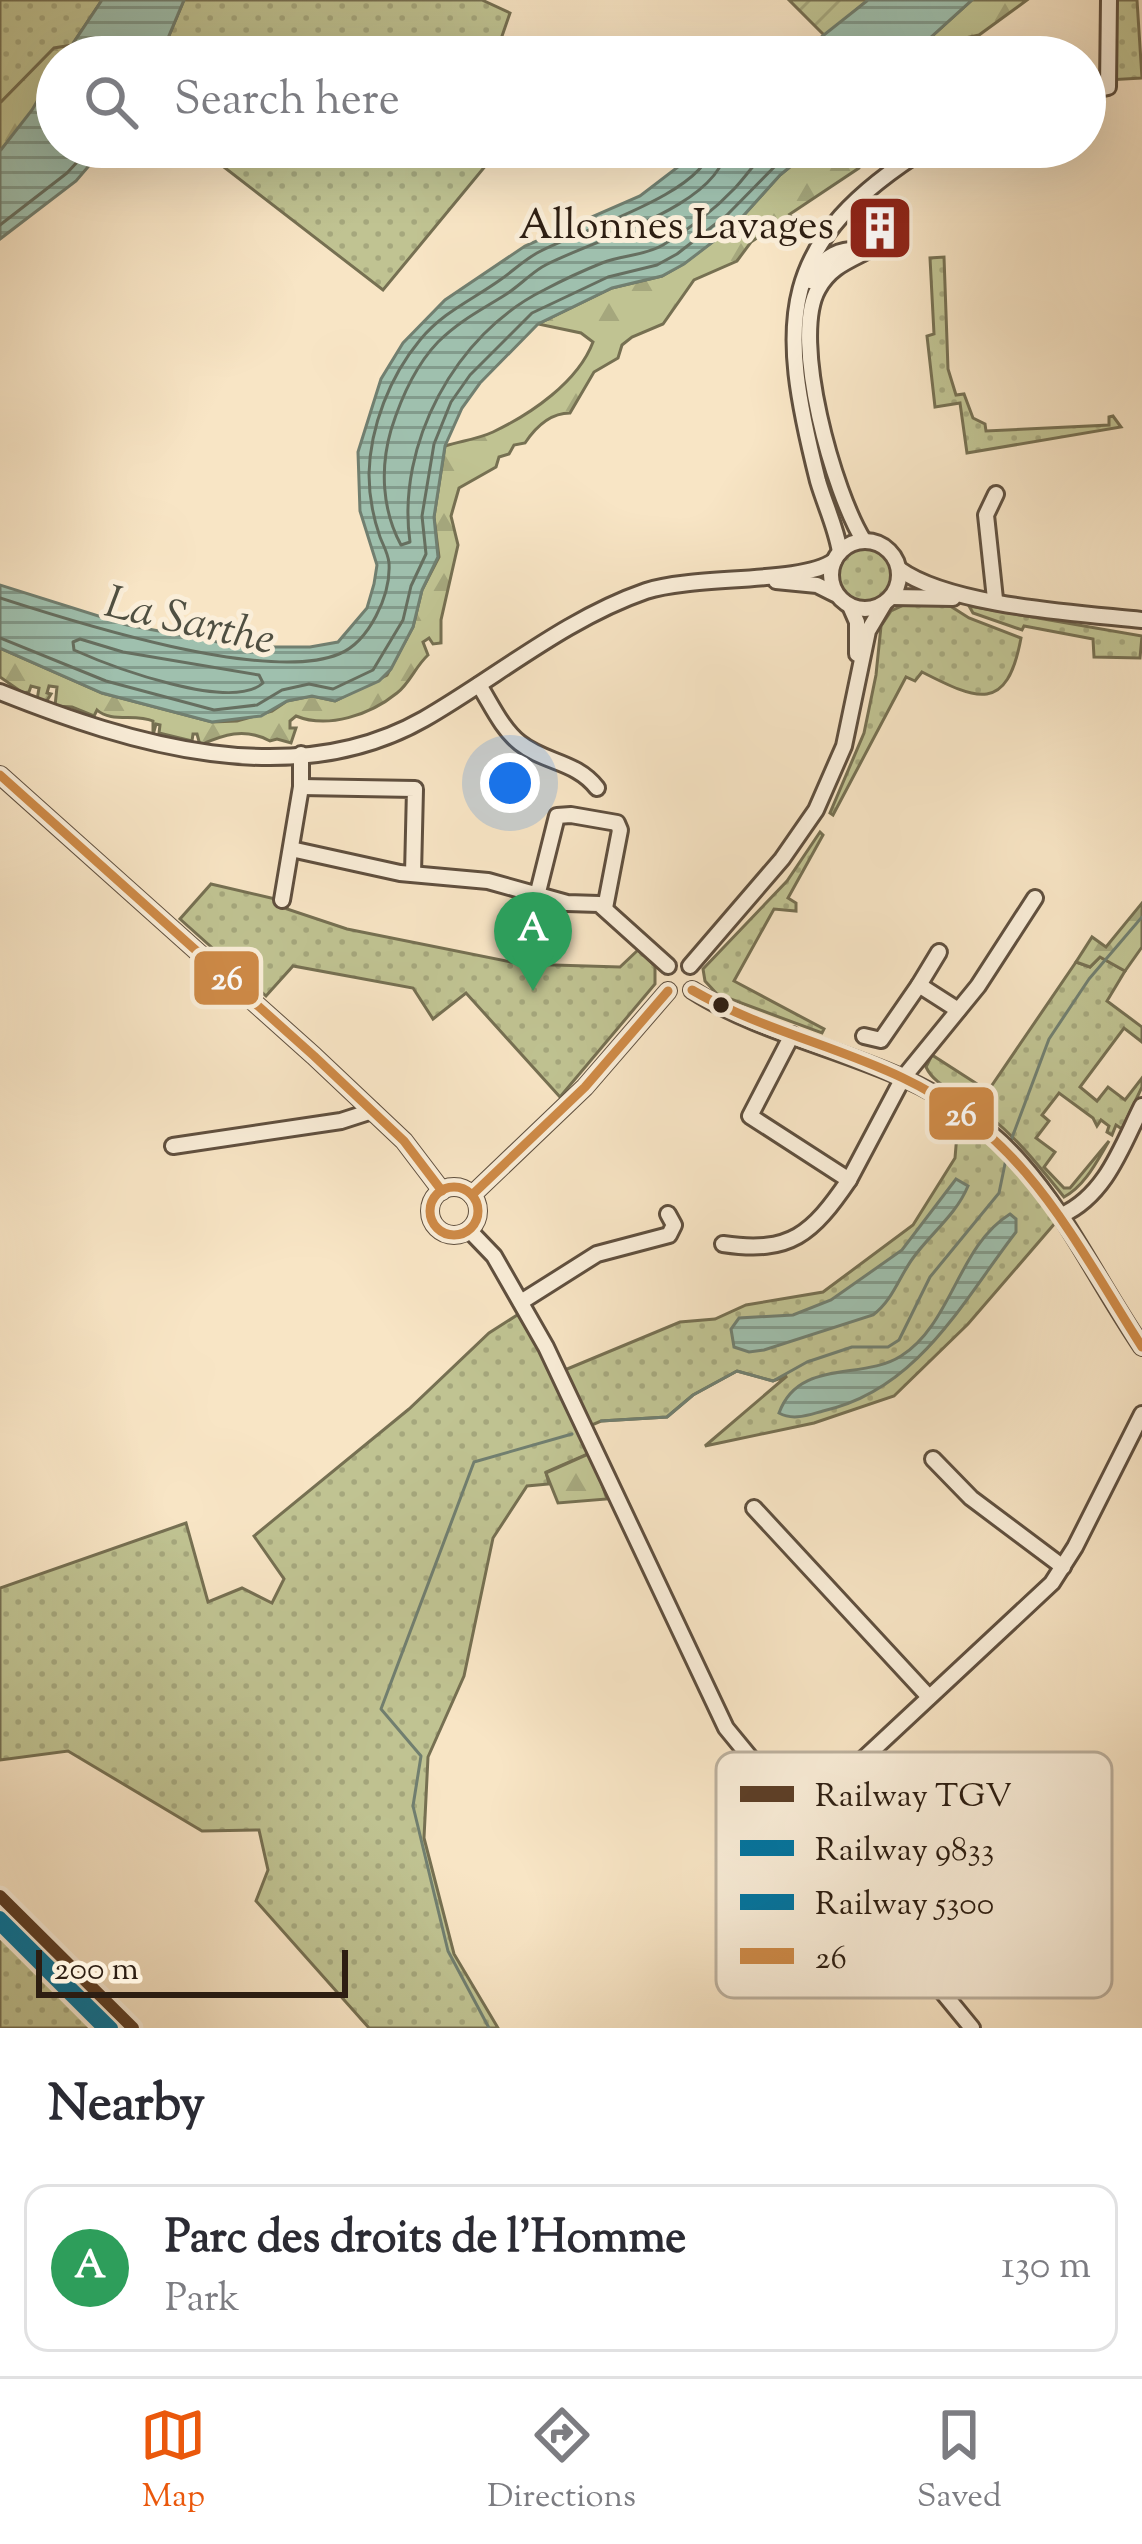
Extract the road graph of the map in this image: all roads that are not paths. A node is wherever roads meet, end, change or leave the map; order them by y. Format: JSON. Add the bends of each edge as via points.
{"nodes":[{"id":1,"x":1109,"y":0,"type":"edge"},
{"id":2,"x":1106,"y":87,"type":"edge"},
{"id":3,"x":900,"y":168,"type":"edge"},
{"id":4,"x":798,"y":347,"type":"dead end"},
{"id":5,"x":996,"y":494,"type":"dead end"},
{"id":6,"x":863,"y":541,"type":"junction"},
{"id":7,"x":837,"y":556,"type":"junction"},
{"id":8,"x":899,"y":568,"type":"junction"},
{"id":9,"x":735,"y":577,"type":"junction"},
{"id":10,"x":995,"y":599,"type":"junction"},
{"id":11,"x":843,"y":600,"type":"junction"},
{"id":12,"x":888,"y":601,"type":"junction"},
{"id":13,"x":1012,"y":603,"type":"junction"},
{"id":14,"x":1142,"y":620,"type":"edge"},
{"id":15,"x":479,"y":686,"type":"junction"},
{"id":16,"x":0,"y":692,"type":"edge"},
{"id":17,"x":857,"y":695,"type":"junction"},
{"id":18,"x":302,"y":754,"type":"junction"},
{"id":19,"x":0,"y":775,"type":"edge"},
{"id":20,"x":301,"y":787,"type":"junction"},
{"id":21,"x":596,"y":788,"type":"dead end"},
{"id":22,"x":291,"y":849,"type":"junction"},
{"id":23,"x":413,"y":874,"type":"junction"},
{"id":24,"x":538,"y":892,"type":"junction"},
{"id":25,"x":1035,"y":898,"type":"dead end"},
{"id":26,"x":282,"y":900,"type":"dead end"},
{"id":27,"x":605,"y":908,"type":"junction"},
{"id":28,"x":939,"y":952,"type":"dead end"},
{"id":29,"x":668,"y":966,"type":"junction"},
{"id":30,"x":690,"y":966,"type":"junction"},
{"id":31,"x":920,"y":985,"type":"junction"},
{"id":32,"x":692,"y":990,"type":"junction"},
{"id":33,"x":668,"y":991,"type":"junction"},
{"id":34,"x":958,"y":1010,"type":"junction"},
{"id":35,"x":792,"y":1035,"type":"junction"},
{"id":36,"x":864,"y":1036,"type":"dead end"},
{"id":37,"x":904,"y":1078,"type":"junction"},
{"id":38,"x":1142,"y":1106,"type":"edge"},
{"id":39,"x":372,"y":1112,"type":"junction"},
{"id":40,"x":173,"y":1146,"type":"dead end"},
{"id":41,"x":849,"y":1180,"type":"junction"},
{"id":42,"x":442,"y":1191,"type":"junction"},
{"id":43,"x":472,"y":1195,"type":"junction"},
{"id":44,"x":668,"y":1214,"type":"dead end"},
{"id":45,"x":1062,"y":1215,"type":"junction"},
{"id":46,"x":470,"y":1230,"type":"junction"},
{"id":47,"x":723,"y":1244,"type":"dead end"},
{"id":48,"x":520,"y":1302,"type":"junction"},
{"id":49,"x":1142,"y":1346,"type":"edge"},
{"id":50,"x":1142,"y":1414,"type":"edge"},
{"id":51,"x":933,"y":1460,"type":"dead end"},
{"id":52,"x":754,"y":1508,"type":"dead end"},
{"id":53,"x":1063,"y":1567,"type":"junction"},
{"id":54,"x":929,"y":1697,"type":"junction"},
{"id":55,"x":746,"y":1752,"type":"edge"},
{"id":56,"x":870,"y":1752,"type":"edge"},
{"id":57,"x":947,"y":1998,"type":"edge"},
{"id":58,"x":972,"y":2028,"type":"edge"}],
"edges":[{"from":1,"to":2,"type":"street"},
{"from":3,"to":7,"type":"street","via":[[828,234],[794,311],[792,339]]},
{"from":4,"to":6,"type":"street","via":[[803,298],[817,267],[839,251],[868,250],[823,280],[809,325],[831,466]]},
{"from":5,"to":10,"type":"street","via":[[986,515]]},
{"from":6,"to":7,"type":"street"},
{"from":6,"to":8,"type":"street","via":[[886,548]]},
{"from":7,"to":9,"type":"street","via":[[817,571]]},
{"from":7,"to":11,"type":"street","via":[[831,579]]},
{"from":8,"to":10,"type":"street","via":[[925,584]]},
{"from":8,"to":12,"type":"street"},
{"from":9,"to":11,"type":"street","via":[[817,585]]},
{"from":9,"to":15,"type":"street","via":[[661,587],[613,604]]},
{"from":10,"to":13,"type":"street"},
{"from":11,"to":12,"type":"street","via":[[867,610]]},
{"from":11,"to":17,"type":"street","via":[[858,630]]},
{"from":12,"to":13,"type":"street"},
{"from":12,"to":17,"type":"street","via":[[868,631]]},
{"from":13,"to":14,"type":"street"},
{"from":15,"to":18,"type":"street","via":[[384,736]]},
{"from":15,"to":21,"type":"street","via":[[521,744],[585,773]]},
{"from":16,"to":18,"type":"street","via":[[176,746],[262,759]]},
{"from":17,"to":30,"type":"street","via":[[813,816]]},
{"from":18,"to":20,"type":"street"},
{"from":19,"to":39,"type":"street"},
{"from":20,"to":22,"type":"street"},
{"from":20,"to":23,"type":"street","via":[[415,789]]},
{"from":22,"to":23,"type":"street"},
{"from":22,"to":26,"type":"street"},
{"from":23,"to":24,"type":"street"},
{"from":24,"to":27,"type":"street"},
{"from":24,"to":27,"type":"street","via":[[553,820],[566,814],[612,822],[620,830]]},
{"from":25,"to":34,"type":"street"},
{"from":27,"to":29,"type":"street"},
{"from":28,"to":31,"type":"street"},
{"from":29,"to":30,"type":"street"},
{"from":29,"to":33,"type":"street"},
{"from":30,"to":32,"type":"street"},
{"from":31,"to":34,"type":"street"},
{"from":31,"to":36,"type":"street","via":[[881,1040]]},
{"from":32,"to":33,"type":"street"},
{"from":32,"to":35,"type":"street"},
{"from":33,"to":43,"type":"street","via":[[585,1087]]},
{"from":34,"to":37,"type":"street"},
{"from":35,"to":37,"type":"street"},
{"from":35,"to":41,"type":"street","via":[[750,1116]]},
{"from":37,"to":41,"type":"street"},
{"from":37,"to":45,"type":"street","via":[[1001,1139]]},
{"from":38,"to":45,"type":"street","via":[[1105,1178]]},
{"from":39,"to":40,"type":"street"},
{"from":39,"to":42,"type":"street"},
{"from":41,"to":47,"type":"street","via":[[802,1236],[753,1249]]},
{"from":42,"to":43,"type":"street","via":[[458,1187]]},
{"from":42,"to":46,"type":"street","via":[[430,1211],[435,1226],[448,1235]]},
{"from":43,"to":46,"type":"street","via":[[478,1217]]},
{"from":44,"to":48,"type":"street","via":[[669,1234],[597,1254]]},
{"from":45,"to":49,"type":"street"},
{"from":46,"to":48,"type":"street"},
{"from":48,"to":55,"type":"street","via":[[726,1728]]},
{"from":50,"to":53,"type":"street"},
{"from":51,"to":53,"type":"street"},
{"from":52,"to":54,"type":"street"},
{"from":53,"to":54,"type":"street"},
{"from":54,"to":56,"type":"street"},
{"from":57,"to":58,"type":"street"}]}
